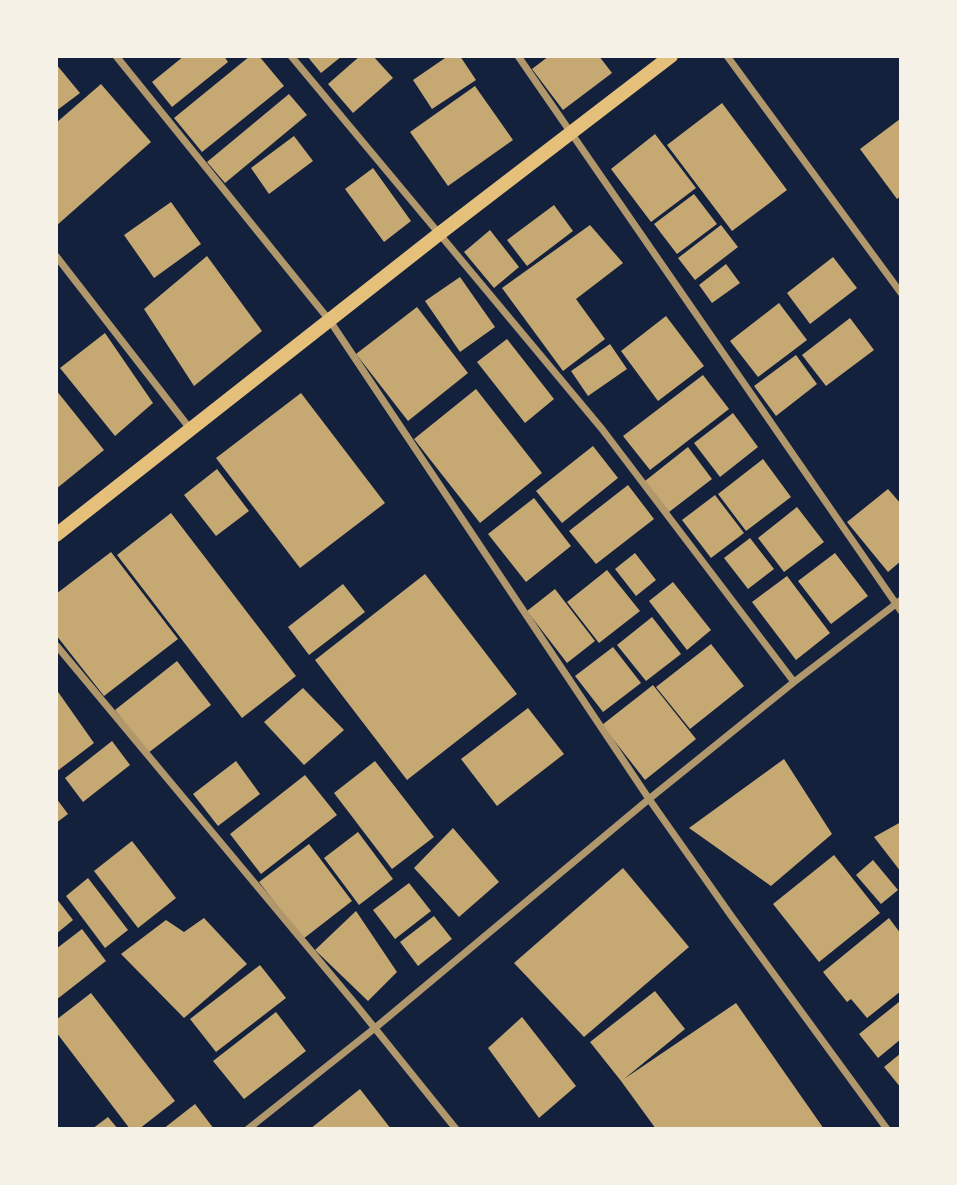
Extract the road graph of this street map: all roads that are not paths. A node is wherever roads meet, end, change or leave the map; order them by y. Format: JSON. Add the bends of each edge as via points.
{"nodes":[{"id":1,"x":116,"y":56,"type":"edge"},
{"id":2,"x":291,"y":56,"type":"edge"},
{"id":3,"x":518,"y":56,"type":"edge"},
{"id":4,"x":671,"y":56,"type":"edge"},
{"id":5,"x":727,"y":56,"type":"edge"},
{"id":6,"x":572,"y":132,"type":"junction"},
{"id":7,"x":439,"y":234,"type":"junction"},
{"id":8,"x":56,"y":256,"type":"edge"},
{"id":9,"x":901,"y":293,"type":"edge"},
{"id":10,"x":330,"y":321,"type":"junction"},
{"id":11,"x":191,"y":430,"type":"junction"},
{"id":12,"x":56,"y":536,"type":"edge"},
{"id":13,"x":900,"y":605,"type":"edge"},
{"id":14,"x":56,"y":645,"type":"edge"},
{"id":15,"x":794,"y":682,"type":"junction"},
{"id":16,"x":649,"y":799,"type":"junction"},
{"id":17,"x":376,"y":1028,"type":"junction"},
{"id":18,"x":248,"y":1129,"type":"edge"},
{"id":19,"x":456,"y":1129,"type":"edge"},
{"id":20,"x":887,"y":1129,"type":"edge"}],
"edges":[{"from":1,"to":10,"type":"street"},
{"from":2,"to":7,"type":"street"},
{"from":3,"to":6,"type":"street"},
{"from":4,"to":6,"type":"main road"},
{"from":5,"to":9,"type":"street"},
{"from":6,"to":7,"type":"main road"},
{"from":6,"to":13,"type":"street"},
{"from":7,"to":10,"type":"main road"},
{"from":7,"to":15,"type":"street","via":[[602,429]]},
{"from":8,"to":11,"type":"street"},
{"from":10,"to":11,"type":"main road"},
{"from":10,"to":16,"type":"street"},
{"from":11,"to":12,"type":"main road"},
{"from":13,"to":15,"type":"street"},
{"from":14,"to":17,"type":"street"},
{"from":15,"to":16,"type":"street"},
{"from":16,"to":17,"type":"street"},
{"from":16,"to":20,"type":"street"},
{"from":17,"to":18,"type":"street"},
{"from":17,"to":19,"type":"street"}]}
